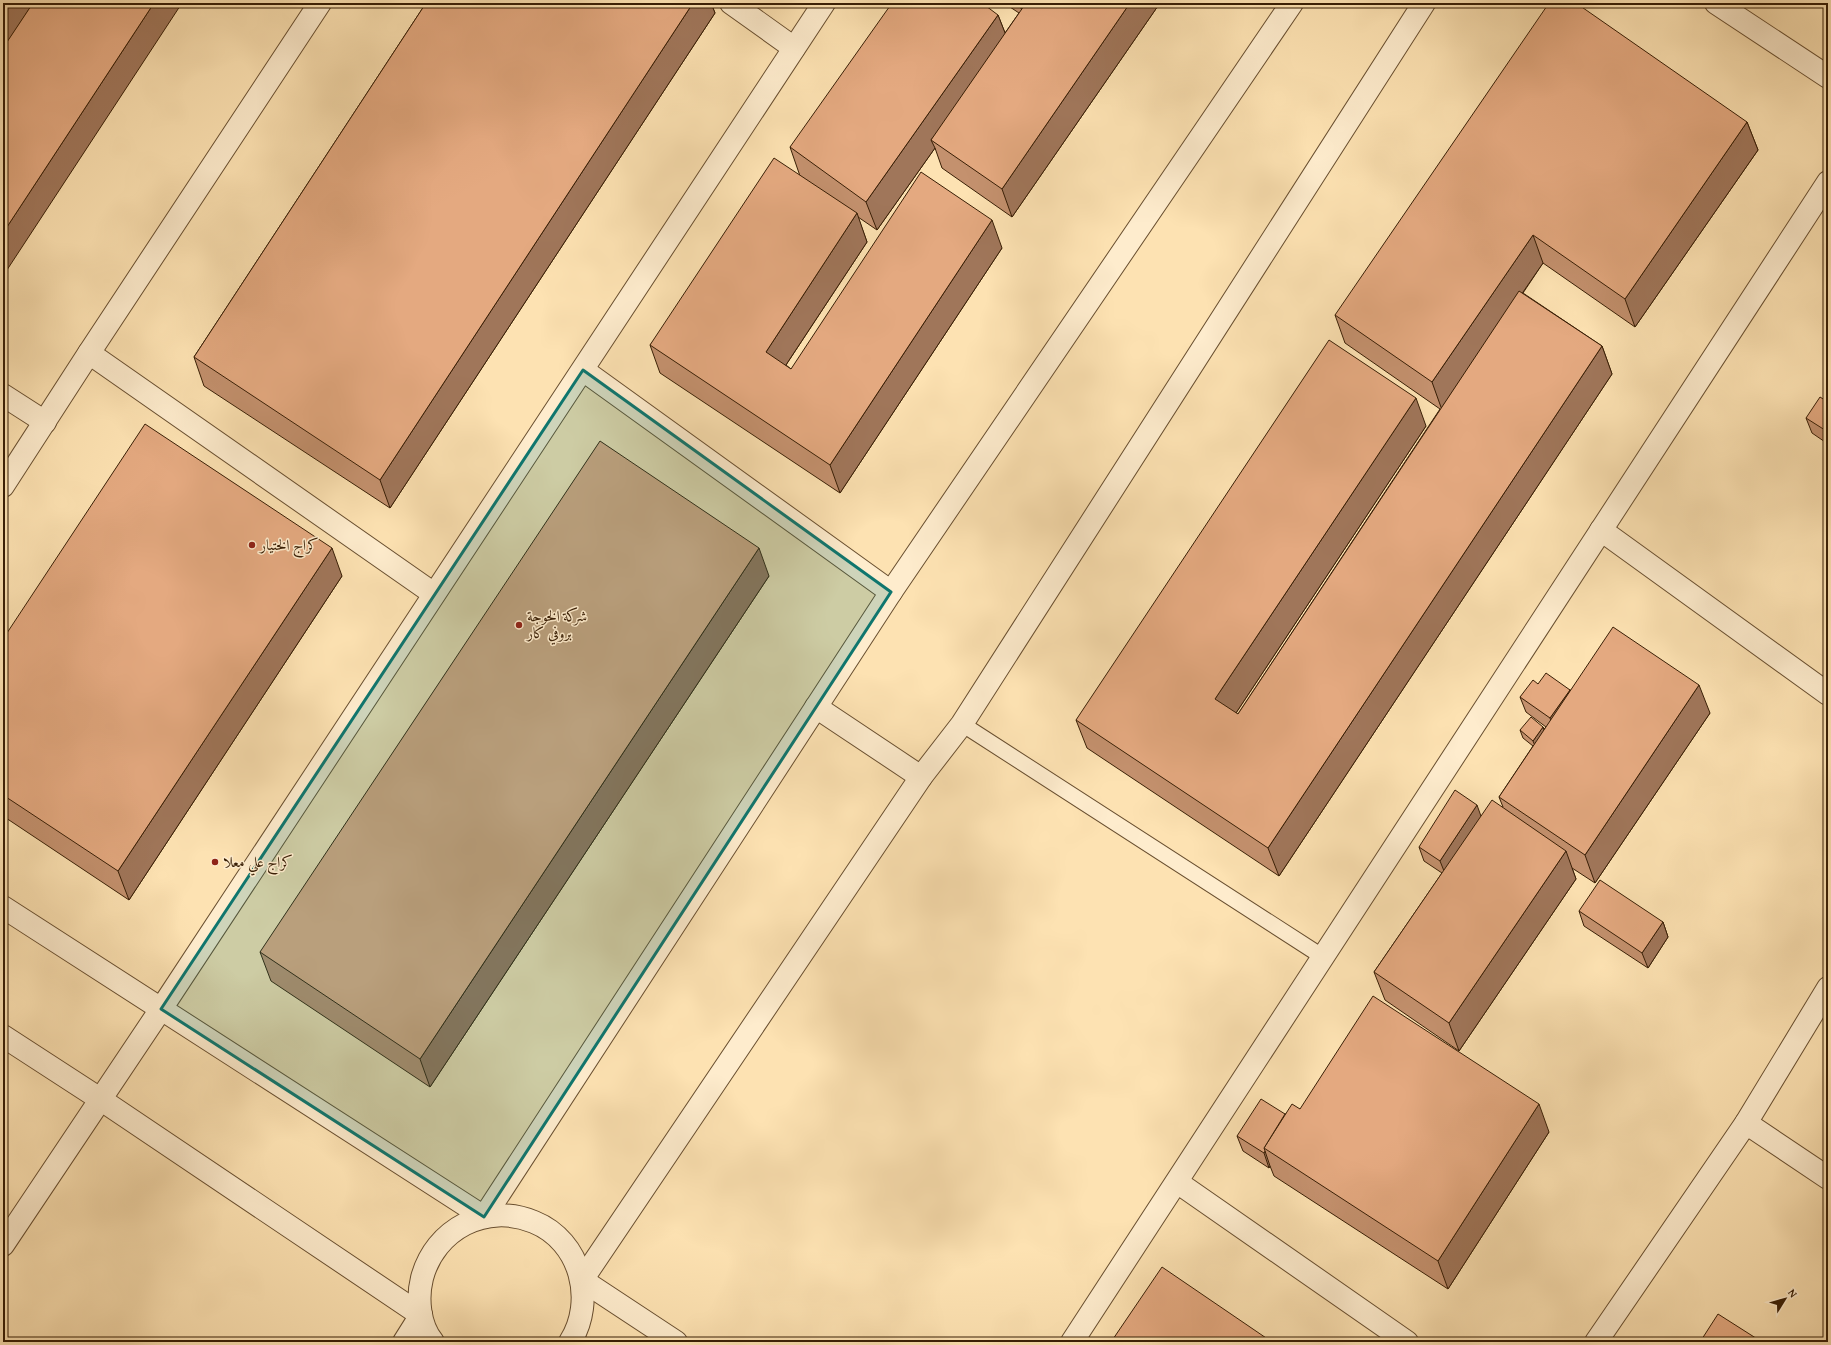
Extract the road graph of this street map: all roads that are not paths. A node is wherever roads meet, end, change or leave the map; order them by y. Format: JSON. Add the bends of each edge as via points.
{"nodes":[{"id":1,"x":320,"y":3,"type":"edge"},
{"id":2,"x":731,"y":3,"type":"edge"},
{"id":3,"x":824,"y":3,"type":"edge"},
{"id":4,"x":1292,"y":3,"type":"edge"},
{"id":5,"x":1424,"y":3,"type":"edge"},
{"id":6,"x":1716,"y":3,"type":"edge"},
{"id":7,"x":794,"y":48,"type":"junction"},
{"id":8,"x":1828,"y":77,"type":"edge"},
{"id":9,"x":1828,"y":182,"type":"edge"},
{"id":10,"x":88,"y":353,"type":"junction"},
{"id":11,"x":583,"y":370,"type":"junction"},
{"id":12,"x":3,"y":395,"type":"edge"},
{"id":13,"x":45,"y":422,"type":"junction"},
{"id":14,"x":3,"y":486,"type":"edge"},
{"id":15,"x":1601,"y":530,"type":"junction"},
{"id":16,"x":891,"y":592,"type":"junction"},
{"id":17,"x":434,"y":594,"type":"junction"},
{"id":18,"x":1828,"y":694,"type":"edge"},
{"id":19,"x":816,"y":708,"type":"junction"},
{"id":20,"x":962,"y":724,"type":"junction"},
{"id":21,"x":921,"y":777,"type":"junction"},
{"id":22,"x":3,"y":907,"type":"edge"},
{"id":23,"x":1323,"y":957,"type":"junction"},
{"id":24,"x":1828,"y":988,"type":"edge"},
{"id":25,"x":161,"y":1009,"type":"junction"},
{"id":26,"x":3,"y":1036,"type":"edge"},
{"id":27,"x":100,"y":1099,"type":"junction"},
{"id":28,"x":1746,"y":1124,"type":"junction"},
{"id":29,"x":1828,"y":1178,"type":"edge"},
{"id":30,"x":1177,"y":1182,"type":"junction"},
{"id":31,"x":484,"y":1217,"type":"junction"},
{"id":32,"x":3,"y":1245,"type":"edge"},
{"id":33,"x":582,"y":1280,"type":"junction"},
{"id":34,"x":421,"y":1315,"type":"junction"},
{"id":35,"x":404,"y":1342,"type":"edge"},
{"id":36,"x":433,"y":1342,"type":"edge"},
{"id":37,"x":570,"y":1342,"type":"edge"},
{"id":38,"x":676,"y":1342,"type":"edge"},
{"id":39,"x":1072,"y":1342,"type":"edge"},
{"id":40,"x":1407,"y":1342,"type":"edge"},
{"id":41,"x":1596,"y":1342,"type":"edge"}],
"edges":[{"from":1,"to":10,"type":"street"},
{"from":2,"to":7,"type":"street"},
{"from":3,"to":7,"type":"street"},
{"from":4,"to":16,"type":"street"},
{"from":5,"to":20,"type":"street"},
{"from":6,"to":8,"type":"street"},
{"from":7,"to":11,"type":"street"},
{"from":9,"to":15,"type":"street"},
{"from":10,"to":13,"type":"street"},
{"from":10,"to":17,"type":"street"},
{"from":11,"to":16,"type":"street"},
{"from":11,"to":17,"type":"street"},
{"from":12,"to":13,"type":"street"},
{"from":13,"to":14,"type":"street"},
{"from":15,"to":18,"type":"street"},
{"from":15,"to":23,"type":"street"},
{"from":16,"to":19,"type":"street"},
{"from":17,"to":25,"type":"street"},
{"from":19,"to":21,"type":"street"},
{"from":19,"to":31,"type":"street"},
{"from":20,"to":21,"type":"street"},
{"from":20,"to":23,"type":"lane"},
{"from":21,"to":33,"type":"street"},
{"from":22,"to":25,"type":"street"},
{"from":23,"to":30,"type":"street"},
{"from":24,"to":28,"type":"street"},
{"from":25,"to":27,"type":"street"},
{"from":25,"to":31,"type":"street"},
{"from":26,"to":27,"type":"street"},
{"from":27,"to":32,"type":"street"},
{"from":27,"to":34,"type":"street"},
{"from":28,"to":29,"type":"street"},
{"from":28,"to":41,"type":"street"},
{"from":30,"to":39,"type":"street"},
{"from":30,"to":40,"type":"street"},
{"from":31,"to":33,"type":"street","via":[[509,1216],[534,1222],[556,1236],[573,1256]]},
{"from":31,"to":34,"type":"street","via":[[460,1226],[440,1242],[426,1264],[420,1289]]},
{"from":33,"to":37,"type":"street","via":[[583,1306],[577,1331]]},
{"from":33,"to":38,"type":"street"},
{"from":34,"to":35,"type":"street"},
{"from":34,"to":36,"type":"street"}]}
